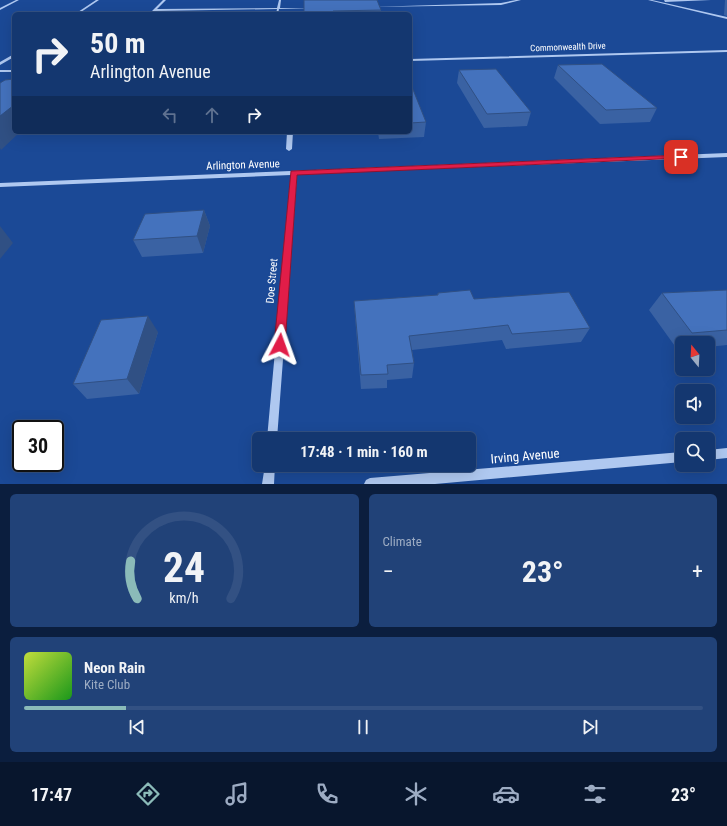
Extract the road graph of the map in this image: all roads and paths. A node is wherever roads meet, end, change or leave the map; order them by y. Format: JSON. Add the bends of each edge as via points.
{"nodes":[{"id":1,"x":18,"y":0,"type":"edge"},
{"id":2,"x":98,"y":0,"type":"edge"},
{"id":3,"x":165,"y":0,"type":"edge"},
{"id":4,"x":280,"y":0,"type":"edge"},
{"id":5,"x":520,"y":0,"type":"edge"},
{"id":6,"x":649,"y":0,"type":"edge"},
{"id":7,"x":710,"y":0,"type":"edge"},
{"id":8,"x":655,"y":1,"type":"junction"},
{"id":9,"x":366,"y":7,"type":"edge"},
{"id":10,"x":318,"y":8,"type":"edge"},
{"id":11,"x":0,"y":9,"type":"edge"},
{"id":12,"x":278,"y":9,"type":"junction"},
{"id":13,"x":154,"y":10,"type":"joint"},
{"id":14,"x":79,"y":12,"type":"edge"},
{"id":15,"x":277,"y":12,"type":"edge"},
{"id":16,"x":727,"y":18,"type":"edge"},
{"id":17,"x":727,"y":51,"type":"edge"},
{"id":18,"x":12,"y":56,"type":"edge"},
{"id":19,"x":412,"y":60,"type":"edge"},
{"id":20,"x":0,"y":64,"type":"edge"},
{"id":21,"x":0,"y":71,"type":"edge"},
{"id":22,"x":12,"y":71,"type":"edge"},
{"id":23,"x":290,"y":134,"type":"edge"},
{"id":24,"x":289,"y":149,"type":"dead end"},
{"id":25,"x":727,"y":155,"type":"edge"},
{"id":26,"x":294,"y":173,"type":"junction"},
{"id":27,"x":0,"y":185,"type":"edge"},
{"id":28,"x":273,"y":432,"type":"edge"},
{"id":29,"x":727,"y":453,"type":"edge"},
{"id":30,"x":715,"y":454,"type":"edge"},
{"id":31,"x":675,"y":458,"type":"edge"},
{"id":32,"x":269,"y":472,"type":"edge"},
{"id":33,"x":268,"y":484,"type":"edge"},
{"id":34,"x":370,"y":484,"type":"edge"}],
"edges":[{"from":1,"to":11,"type":"street"},
{"from":2,"to":14,"type":"street"},
{"from":3,"to":13,"type":"street"},
{"from":4,"to":12,"type":"street"},
{"from":5,"to":9,"type":"street","via":[[501,4]]},
{"from":6,"to":8,"type":"street"},
{"from":7,"to":8,"type":"street"},
{"from":8,"to":16,"type":"street"},
{"from":10,"to":12,"type":"street"},
{"from":12,"to":13,"type":"street"},
{"from":12,"to":15,"type":"street"},
{"from":17,"to":19,"type":"street","name":"Commonwealth Drive"},
{"from":18,"to":20,"type":"street"},
{"from":21,"to":22,"type":"street"},
{"from":23,"to":24,"type":"street"},
{"from":25,"to":26,"type":"street","name":"Arlington Avenue"},
{"from":26,"to":27,"type":"street","name":"Arlington Avenue"},
{"from":26,"to":28,"type":"street","name":"Doe Street"},
{"from":29,"to":30,"type":"street"},
{"from":31,"to":34,"type":"street","name":"Irving Avenue"},
{"from":32,"to":33,"type":"street"}]}
